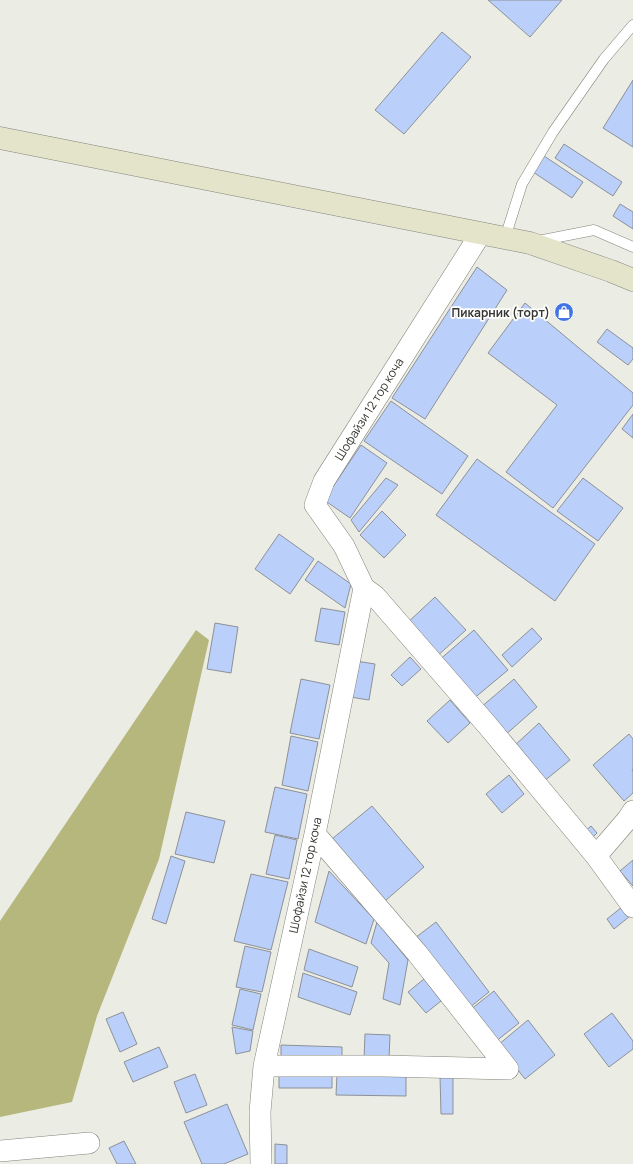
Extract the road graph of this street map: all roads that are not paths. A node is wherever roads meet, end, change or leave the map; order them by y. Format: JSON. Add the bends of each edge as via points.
{"nodes":[{"id":1,"x":633,"y":25,"type":"edge"},
{"id":2,"x":0,"y":138,"type":"edge"},
{"id":3,"x":481,"y":233,"type":"junction"},
{"id":4,"x":505,"y":238,"type":"junction"},
{"id":5,"x":530,"y":243,"type":"junction"},
{"id":6,"x":633,"y":247,"type":"edge"},
{"id":7,"x":633,"y":280,"type":"edge"},
{"id":8,"x":364,"y":588,"type":"junction"},
{"id":9,"x":633,"y":811,"type":"edge"},
{"id":10,"x":315,"y":834,"type":"junction"},
{"id":11,"x":596,"y":856,"type":"junction"},
{"id":12,"x":633,"y":907,"type":"edge"},
{"id":13,"x":264,"y":1066,"type":"junction"},
{"id":14,"x":89,"y":1143,"type":"dead end"},
{"id":15,"x":0,"y":1151,"type":"edge"},
{"id":16,"x":261,"y":1164,"type":"edge"}],
"edges":[{"from":1,"to":4,"type":"lane","via":[[604,59],[553,132],[522,184]]},
{"from":2,"to":3,"type":"main road"},
{"from":3,"to":4,"type":"main road"},
{"from":3,"to":8,"type":"street","name":"Шофайзи 12 тор коча","via":[[324,481],[315,505],[344,546]]},
{"from":4,"to":5,"type":"main road"},
{"from":5,"to":6,"type":"lane","via":[[594,230]]},
{"from":5,"to":7,"type":"main road"},
{"from":8,"to":10,"type":"street","name":"Шофайзи 12 тор коча"},
{"from":8,"to":11,"type":"street","name":"Шофайзи 12 тор коча","via":[[375,596]]},
{"from":9,"to":11,"type":"street"},
{"from":10,"to":13,"type":"street","name":"Шофайзи 12 тор коча"},
{"from":10,"to":13,"type":"street","via":[[417,953],[508,1069]]},
{"from":11,"to":12,"type":"street","name":"Шофайзи 12 тор коча"},
{"from":13,"to":16,"type":"street","name":"Шофайзи 12 тор коча","via":[[260,1112]]},
{"from":14,"to":15,"type":"street"}]}
